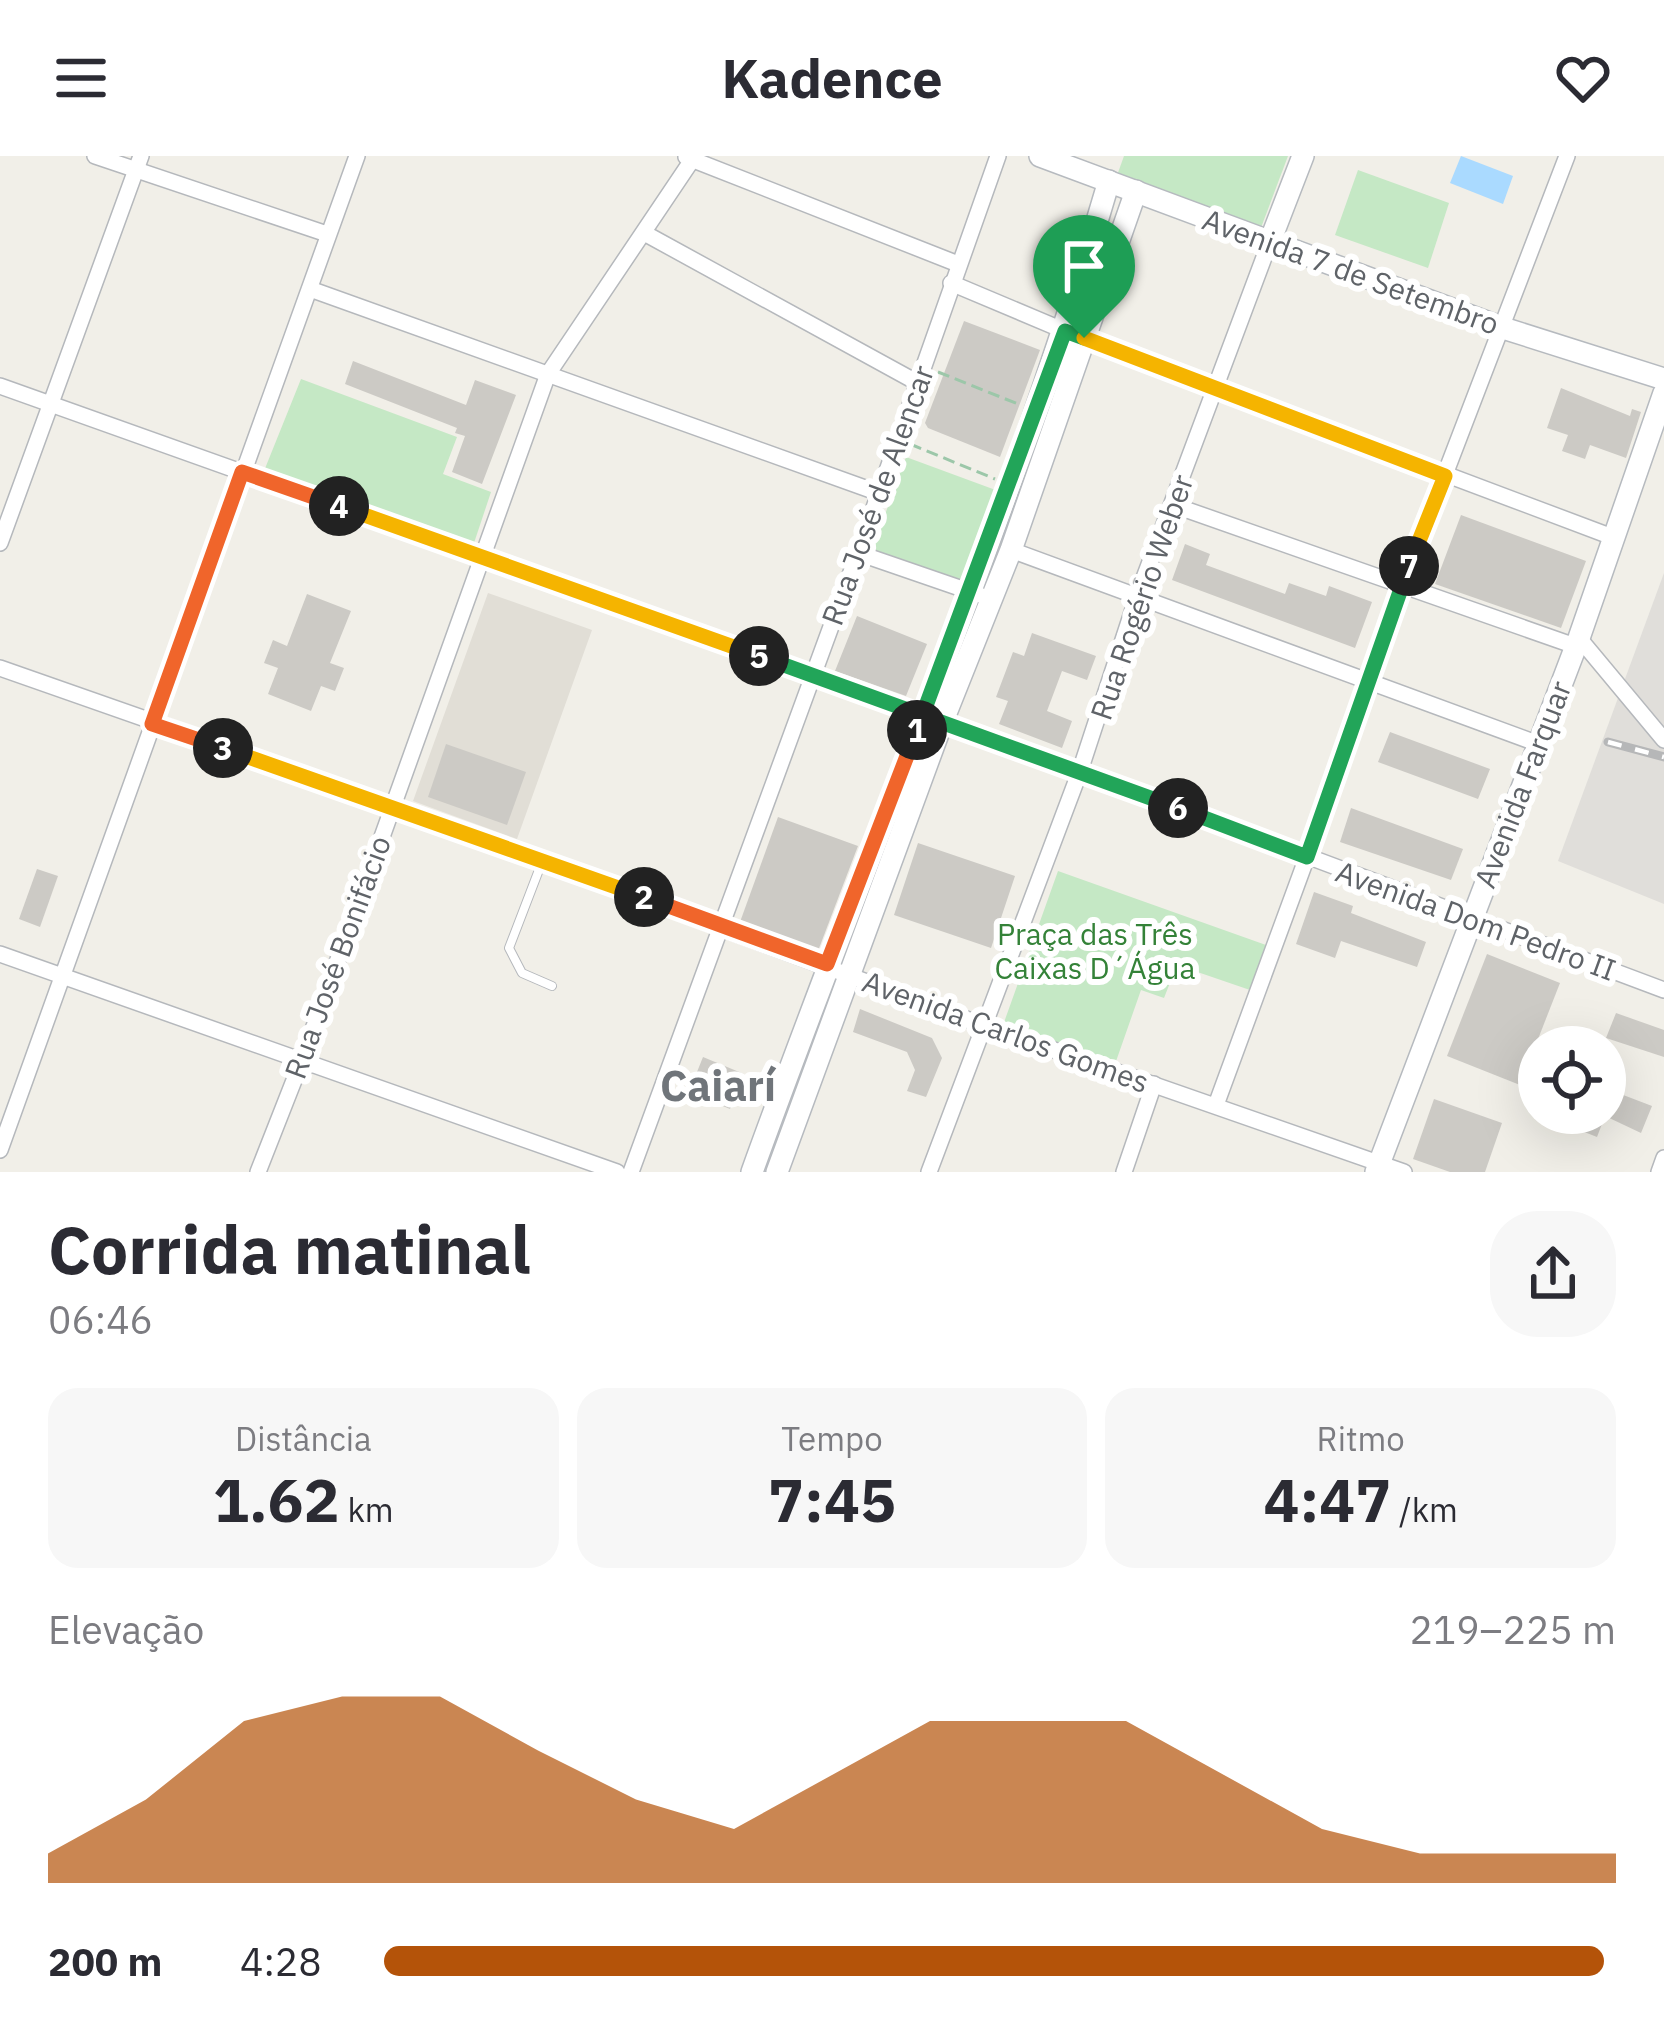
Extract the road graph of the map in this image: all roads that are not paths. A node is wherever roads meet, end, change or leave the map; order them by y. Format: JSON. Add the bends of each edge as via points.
{"nodes":[{"id":1,"x":95,"y":156,"type":"edge"},
{"id":2,"x":357,"y":156,"type":"edge"},
{"id":3,"x":998,"y":156,"type":"edge"},
{"id":4,"x":1040,"y":156,"type":"edge"},
{"id":5,"x":1303,"y":156,"type":"edge"},
{"id":6,"x":1567,"y":156,"type":"edge"},
{"id":7,"x":688,"y":158,"type":"edge"},
{"id":8,"x":139,"y":163,"type":"edge"},
{"id":9,"x":1109,"y":181,"type":"junction"},
{"id":10,"x":1136,"y":191,"type":"junction"},
{"id":11,"x":327,"y":234,"type":"junction"},
{"id":12,"x":646,"y":234,"type":"junction"},
{"id":13,"x":1269,"y":244,"type":"junction"},
{"id":14,"x":958,"y":264,"type":"junction"},
{"id":15,"x":951,"y":283,"type":"junction"},
{"id":16,"x":310,"y":289,"type":"junction"},
{"id":17,"x":1503,"y":328,"type":"junction"},
{"id":18,"x":1074,"y":334,"type":"junction"},
{"id":19,"x":548,"y":374,"type":"junction"},
{"id":20,"x":1664,"y":379,"type":"edge"},
{"id":21,"x":918,"y":383,"type":"junction"},
{"id":22,"x":0,"y":386,"type":"edge"},
{"id":23,"x":1216,"y":386,"type":"junction"},
{"id":24,"x":1664,"y":394,"type":"edge"},
{"id":25,"x":51,"y":404,"type":"junction"},
{"id":26,"x":242,"y":472,"type":"junction"},
{"id":27,"x":1445,"y":476,"type":"junction"},
{"id":28,"x":879,"y":493,"type":"junction"},
{"id":29,"x":1173,"y":505,"type":"junction"},
{"id":30,"x":1615,"y":538,"type":"junction"},
{"id":31,"x":0,"y":543,"type":"edge"},
{"id":32,"x":1011,"y":550,"type":"junction"},
{"id":33,"x":858,"y":554,"type":"junction"},
{"id":34,"x":482,"y":556,"type":"junction"},
{"id":35,"x":1402,"y":585,"type":"junction"},
{"id":36,"x":1138,"y":594,"type":"junction"},
{"id":37,"x":981,"y":596,"type":"junction"},
{"id":38,"x":1577,"y":642,"type":"junction"},
{"id":39,"x":0,"y":668,"type":"edge"},
{"id":40,"x":812,"y":675,"type":"junction"},
{"id":41,"x":1367,"y":678,"type":"junction"},
{"id":42,"x":932,"y":719,"type":"junction"},
{"id":43,"x":152,"y":724,"type":"junction"},
{"id":44,"x":1663,"y":737,"type":"edge"},
{"id":45,"x":1536,"y":743,"type":"junction"},
{"id":46,"x":1081,"y":772,"type":"junction"},
{"id":47,"x":391,"y":805,"type":"junction"},
{"id":48,"x":1307,"y":857,"type":"junction"},
{"id":49,"x":542,"y":860,"type":"junction"},
{"id":50,"x":1472,"y":916,"type":"junction"},
{"id":51,"x":719,"y":925,"type":"junction"},
{"id":52,"x":0,"y":954,"type":"edge"},
{"id":53,"x":827,"y":964,"type":"junction"},
{"id":54,"x":62,"y":976,"type":"junction"},
{"id":55,"x":852,"y":976,"type":"junction"},
{"id":56,"x":552,"y":986,"type":"dead end"},
{"id":57,"x":1664,"y":990,"type":"edge"},
{"id":58,"x":985,"y":1025,"type":"junction"},
{"id":59,"x":302,"y":1060,"type":"junction"},
{"id":60,"x":1154,"y":1084,"type":"junction"},
{"id":61,"x":1216,"y":1105,"type":"junction"},
{"id":62,"x":0,"y":1150,"type":"edge"},
{"id":63,"x":1664,"y":1158,"type":"edge"},
{"id":64,"x":1377,"y":1167,"type":"edge"},
{"id":65,"x":258,"y":1172,"type":"edge"},
{"id":66,"x":617,"y":1172,"type":"edge"},
{"id":67,"x":631,"y":1172,"type":"edge"},
{"id":68,"x":752,"y":1172,"type":"edge"},
{"id":69,"x":777,"y":1172,"type":"edge"},
{"id":70,"x":929,"y":1172,"type":"edge"},
{"id":71,"x":1124,"y":1172,"type":"edge"},
{"id":72,"x":1404,"y":1172,"type":"edge"},
{"id":73,"x":1659,"y":1172,"type":"edge"}],
"edges":[{"from":1,"to":8,"type":"street"},
{"from":2,"to":11,"type":"street"},
{"from":3,"to":14,"type":"street","name":"Rua José de Alencar"},
{"from":4,"to":9,"type":"street","name":"Avenida 7 de Setembro"},
{"from":5,"to":13,"type":"street","name":"Rua Rogério Weber"},
{"from":6,"to":17,"type":"street"},
{"from":7,"to":12,"type":"street","name":"Rua José Bonifácio"},
{"from":7,"to":14,"type":"street"},
{"from":8,"to":11,"type":"street"},
{"from":8,"to":25,"type":"street"},
{"from":9,"to":10,"type":"street","name":"Avenida 7 de Setembro"},
{"from":9,"to":18,"type":"street"},
{"from":10,"to":13,"type":"street","name":"Avenida 7 de Setembro"},
{"from":10,"to":18,"type":"street"},
{"from":11,"to":16,"type":"street"},
{"from":12,"to":19,"type":"street","name":"Rua José Bonifácio"},
{"from":12,"to":21,"type":"street"},
{"from":13,"to":17,"type":"street","name":"Avenida 7 de Setembro"},
{"from":13,"to":23,"type":"street","name":"Rua Rogério Weber"},
{"from":14,"to":15,"type":"street","name":"Rua José de Alencar"},
{"from":15,"to":18,"type":"street"},
{"from":15,"to":21,"type":"street","name":"Rua José de Alencar"},
{"from":16,"to":19,"type":"street"},
{"from":16,"to":26,"type":"street"},
{"from":17,"to":20,"type":"street","name":"Avenida 7 de Setembro"},
{"from":17,"to":27,"type":"street"},
{"from":18,"to":23,"type":"street"},
{"from":18,"to":32,"type":"street"},
{"from":18,"to":37,"type":"street","via":[[1036,411]]},
{"from":19,"to":28,"type":"street"},
{"from":19,"to":34,"type":"street","name":"Rua José Bonifácio"},
{"from":21,"to":28,"type":"street","name":"Rua José de Alencar"},
{"from":22,"to":25,"type":"street","name":"Avenida Dom Pedro II"},
{"from":23,"to":27,"type":"street"},
{"from":23,"to":29,"type":"street","name":"Rua Rogério Weber"},
{"from":24,"to":30,"type":"street","name":"Avenida Farquar"},
{"from":25,"to":26,"type":"street","name":"Avenida Dom Pedro II"},
{"from":25,"to":31,"type":"street"},
{"from":26,"to":34,"type":"street","name":"Avenida Dom Pedro II"},
{"from":26,"to":43,"type":"street"},
{"from":27,"to":30,"type":"street"},
{"from":27,"to":35,"type":"street"},
{"from":28,"to":33,"type":"street","name":"Rua José de Alencar"},
{"from":29,"to":35,"type":"street"},
{"from":29,"to":36,"type":"street","name":"Rua Rogério Weber"},
{"from":30,"to":38,"type":"street","name":"Avenida Farquar"},
{"from":32,"to":36,"type":"street"},
{"from":32,"to":37,"type":"street"},
{"from":33,"to":37,"type":"street"},
{"from":33,"to":40,"type":"street","name":"Rua José de Alencar"},
{"from":34,"to":40,"type":"street","name":"Avenida Dom Pedro II"},
{"from":34,"to":47,"type":"street","name":"Rua José Bonifácio"},
{"from":35,"to":38,"type":"street"},
{"from":35,"to":41,"type":"street"},
{"from":36,"to":41,"type":"street"},
{"from":36,"to":46,"type":"street","name":"Rua Rogério Weber"},
{"from":37,"to":42,"type":"street"},
{"from":38,"to":44,"type":"street"},
{"from":38,"to":45,"type":"street","name":"Avenida Farquar"},
{"from":39,"to":43,"type":"street","name":"Avenida Carlos Gomes"},
{"from":40,"to":42,"type":"street","name":"Avenida Dom Pedro II"},
{"from":40,"to":51,"type":"street","name":"Rua José de Alencar"},
{"from":41,"to":45,"type":"street"},
{"from":41,"to":48,"type":"street"},
{"from":42,"to":46,"type":"street","name":"Avenida Dom Pedro II"},
{"from":42,"to":53,"type":"street"},
{"from":42,"to":55,"type":"street"},
{"from":43,"to":47,"type":"street","name":"Avenida Carlos Gomes"},
{"from":43,"to":54,"type":"street"},
{"from":45,"to":50,"type":"street","name":"Avenida Farquar"},
{"from":46,"to":48,"type":"street","name":"Avenida Dom Pedro II"},
{"from":46,"to":58,"type":"street","name":"Rua Rogério Weber"},
{"from":47,"to":49,"type":"street","name":"Avenida Carlos Gomes"},
{"from":47,"to":59,"type":"street","name":"Rua José Bonifácio"},
{"from":48,"to":50,"type":"street","name":"Avenida Dom Pedro II"},
{"from":48,"to":61,"type":"street"},
{"from":49,"to":51,"type":"street","name":"Avenida Carlos Gomes"},
{"from":49,"to":56,"type":"lane","via":[[509,948],[522,973]]},
{"from":50,"to":57,"type":"street","name":"Avenida Dom Pedro II"},
{"from":50,"to":64,"type":"street","name":"Avenida Farquar"},
{"from":51,"to":53,"type":"street","name":"Avenida Carlos Gomes"},
{"from":51,"to":67,"type":"street","name":"Rua José de Alencar"},
{"from":52,"to":54,"type":"street"},
{"from":53,"to":55,"type":"street","name":"Avenida Carlos Gomes"},
{"from":53,"to":68,"type":"street"},
{"from":54,"to":59,"type":"street"},
{"from":54,"to":62,"type":"street"},
{"from":55,"to":58,"type":"street","name":"Avenida Carlos Gomes"},
{"from":55,"to":69,"type":"street"},
{"from":58,"to":60,"type":"street","name":"Avenida Carlos Gomes"},
{"from":58,"to":70,"type":"street","name":"Rua Rogério Weber"},
{"from":59,"to":65,"type":"street","name":"Rua José Bonifácio"},
{"from":59,"to":66,"type":"street"},
{"from":60,"to":61,"type":"street","name":"Avenida Carlos Gomes"},
{"from":60,"to":71,"type":"street"},
{"from":61,"to":64,"type":"street","name":"Avenida Carlos Gomes"},
{"from":63,"to":73,"type":"street"},
{"from":64,"to":72,"type":"street","name":"Avenida Carlos Gomes"}]}
